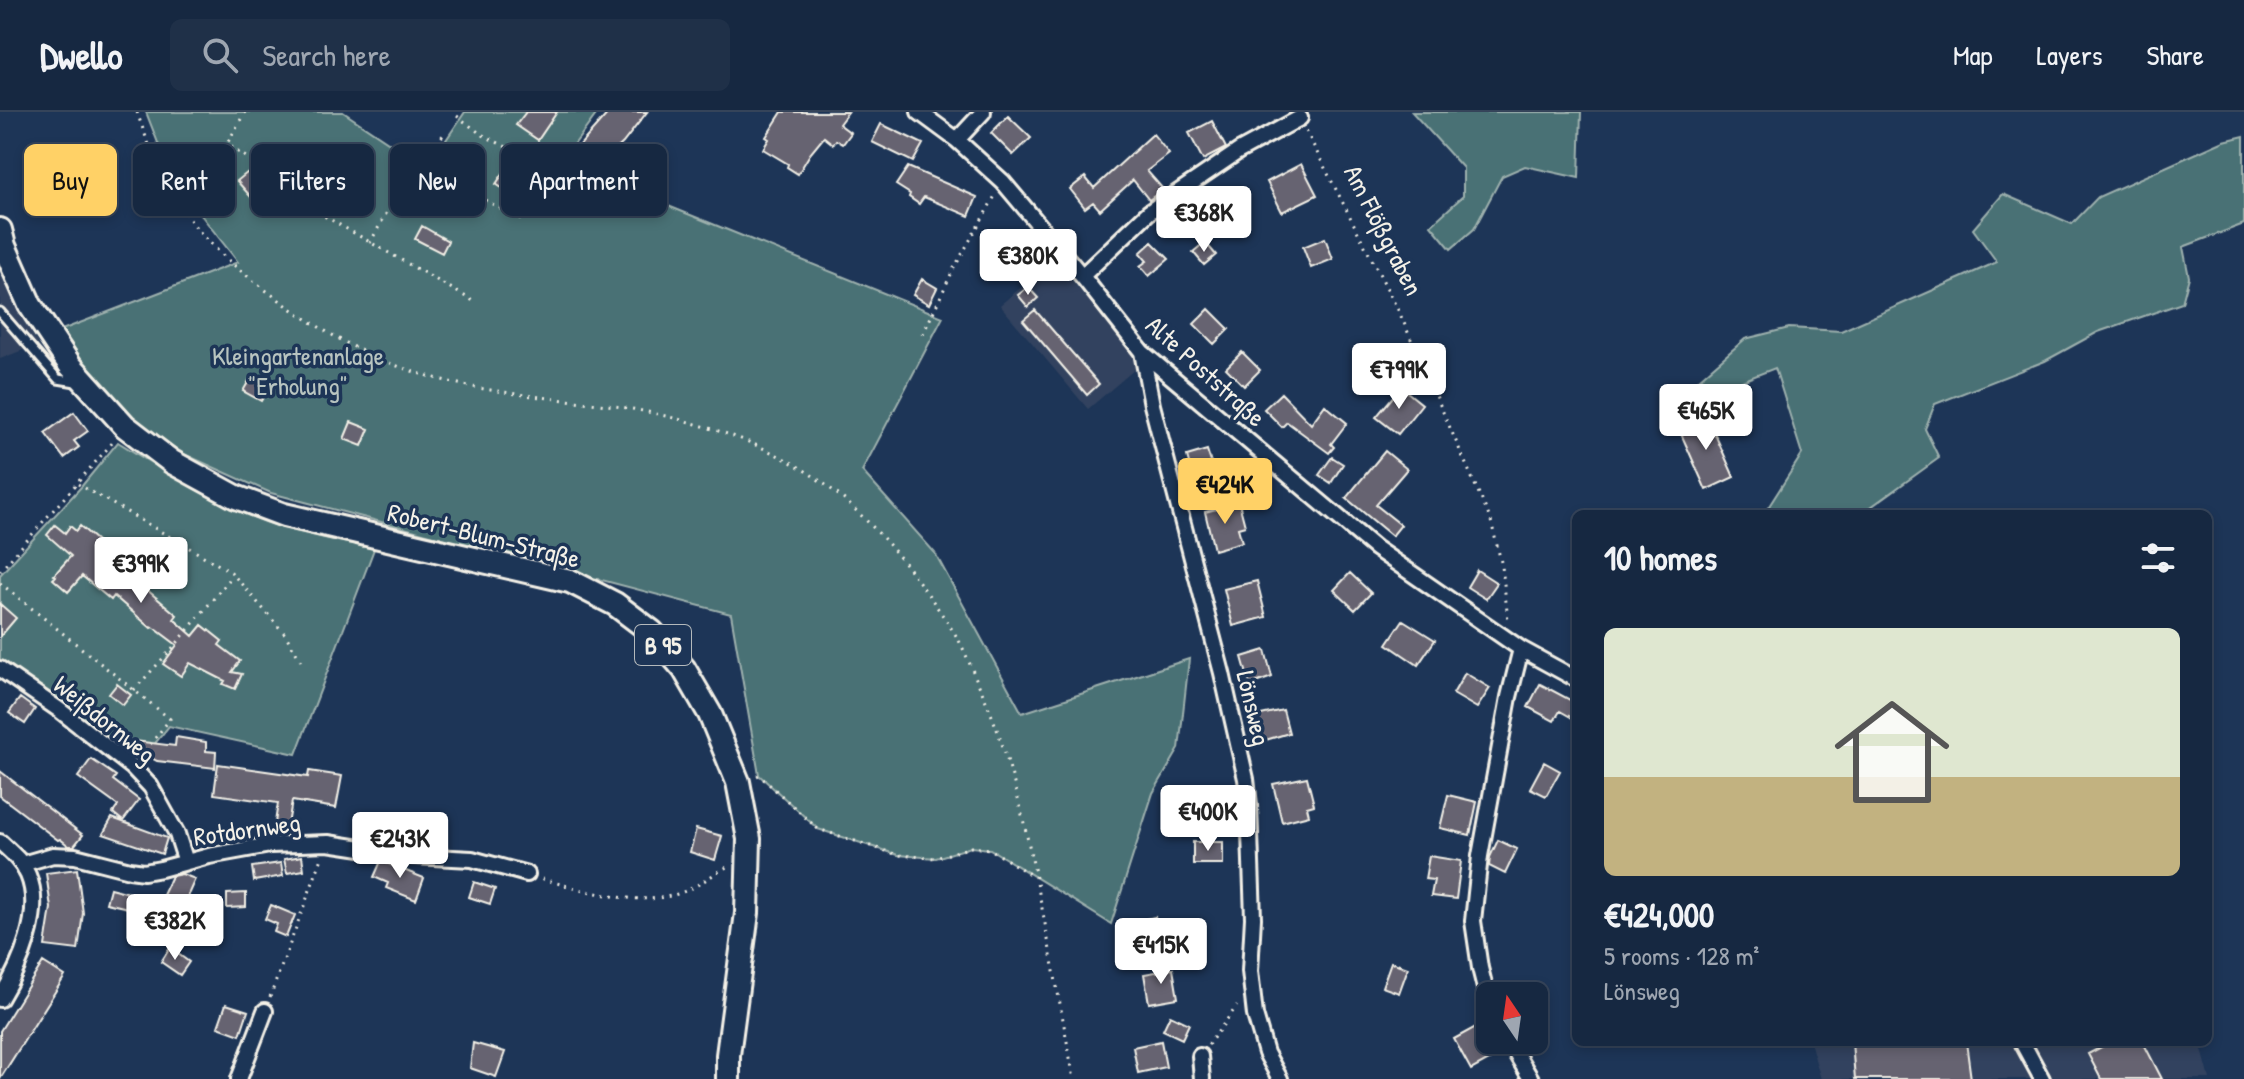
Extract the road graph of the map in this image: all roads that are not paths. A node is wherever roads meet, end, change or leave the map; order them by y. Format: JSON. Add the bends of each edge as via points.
{"nodes":[{"id":1,"x":919,"y":112,"type":"edge"},
{"id":2,"x":983,"y":112,"type":"edge"},
{"id":3,"x":1300,"y":118,"type":"road end"},
{"id":4,"x":957,"y":140,"type":"junction"},
{"id":5,"x":0,"y":230,"type":"edge"},
{"id":6,"x":1082,"y":276,"type":"junction"},
{"id":7,"x":0,"y":312,"type":"edge"},
{"id":8,"x":1142,"y":352,"type":"junction"},
{"id":9,"x":86,"y":384,"type":"junction"},
{"id":10,"x":1517,"y":646,"type":"junction"},
{"id":11,"x":0,"y":669,"type":"edge"},
{"id":12,"x":1572,"y":677,"type":"edge"},
{"id":13,"x":0,"y":842,"type":"edge"},
{"id":14,"x":186,"y":862,"type":"junction"},
{"id":15,"x":22,"y":864,"type":"junction"},
{"id":16,"x":527,"y":874,"type":"road end"},
{"id":17,"x":1484,"y":982,"type":"edge"},
{"id":18,"x":3,"y":990,"type":"edge"},
{"id":19,"x":265,"y":1011,"type":"road end"},
{"id":20,"x":2024,"y":1046,"type":"edge"},
{"id":21,"x":1516,"y":1054,"type":"edge"},
{"id":22,"x":1200,"y":1056,"type":"road end"},
{"id":23,"x":239,"y":1079,"type":"edge"},
{"id":24,"x":728,"y":1079,"type":"edge"},
{"id":25,"x":1202,"y":1079,"type":"edge"},
{"id":26,"x":1280,"y":1079,"type":"edge"},
{"id":27,"x":1531,"y":1079,"type":"edge"},
{"id":28,"x":2042,"y":1079,"type":"edge"}],
"edges":[{"from":1,"to":4,"type":"street","name":"Alte Poststraße"},
{"from":2,"to":4,"type":"street"},
{"from":3,"to":6,"type":"street","via":[[1239,151],[1149,212]]},
{"from":4,"to":6,"type":"street","name":"Alte Poststraße","via":[[1003,182]]},
{"from":5,"to":9,"type":"main road","name":"Robert-Blum-Straße","number":"B 95","via":[[30,305]]},
{"from":6,"to":8,"type":"street","name":"Alte Poststraße"},
{"from":7,"to":9,"type":"lane","via":[[58,379]]},
{"from":8,"to":10,"type":"street","name":"Alte Poststraße","via":[[1375,548]]},
{"from":8,"to":26,"type":"street","name":"Lönsweg","via":[[1246,779],[1255,1015]]},
{"from":9,"to":24,"type":"main road","name":"Robert-Blum-Straße","number":"B 95","via":[[125,426],[172,462],[236,497],[284,515],[570,581],[615,604],[652,632],[684,669],[710,714],[738,782],[749,839],[747,913]]},
{"from":10,"to":12,"type":"street","name":"Alte Poststraße"},
{"from":10,"to":17,"type":"street","via":[[1473,921]]},
{"from":11,"to":14,"type":"street","name":"Weißdornweg","via":[[133,768],[151,787]]},
{"from":13,"to":15,"type":"street"},
{"from":14,"to":15,"type":"street","name":"Rotdornweg","via":[[144,872],[75,856],[53,855]]},
{"from":14,"to":16,"type":"street","name":"Rotdornweg","via":[[270,845],[328,843],[472,859]]},
{"from":15,"to":18,"type":"street","via":[[35,908],[21,958]]},
{"from":19,"to":23,"type":"street"},
{"from":20,"to":28,"type":"street"},
{"from":21,"to":27,"type":"street"},
{"from":22,"to":25,"type":"street"}]}
